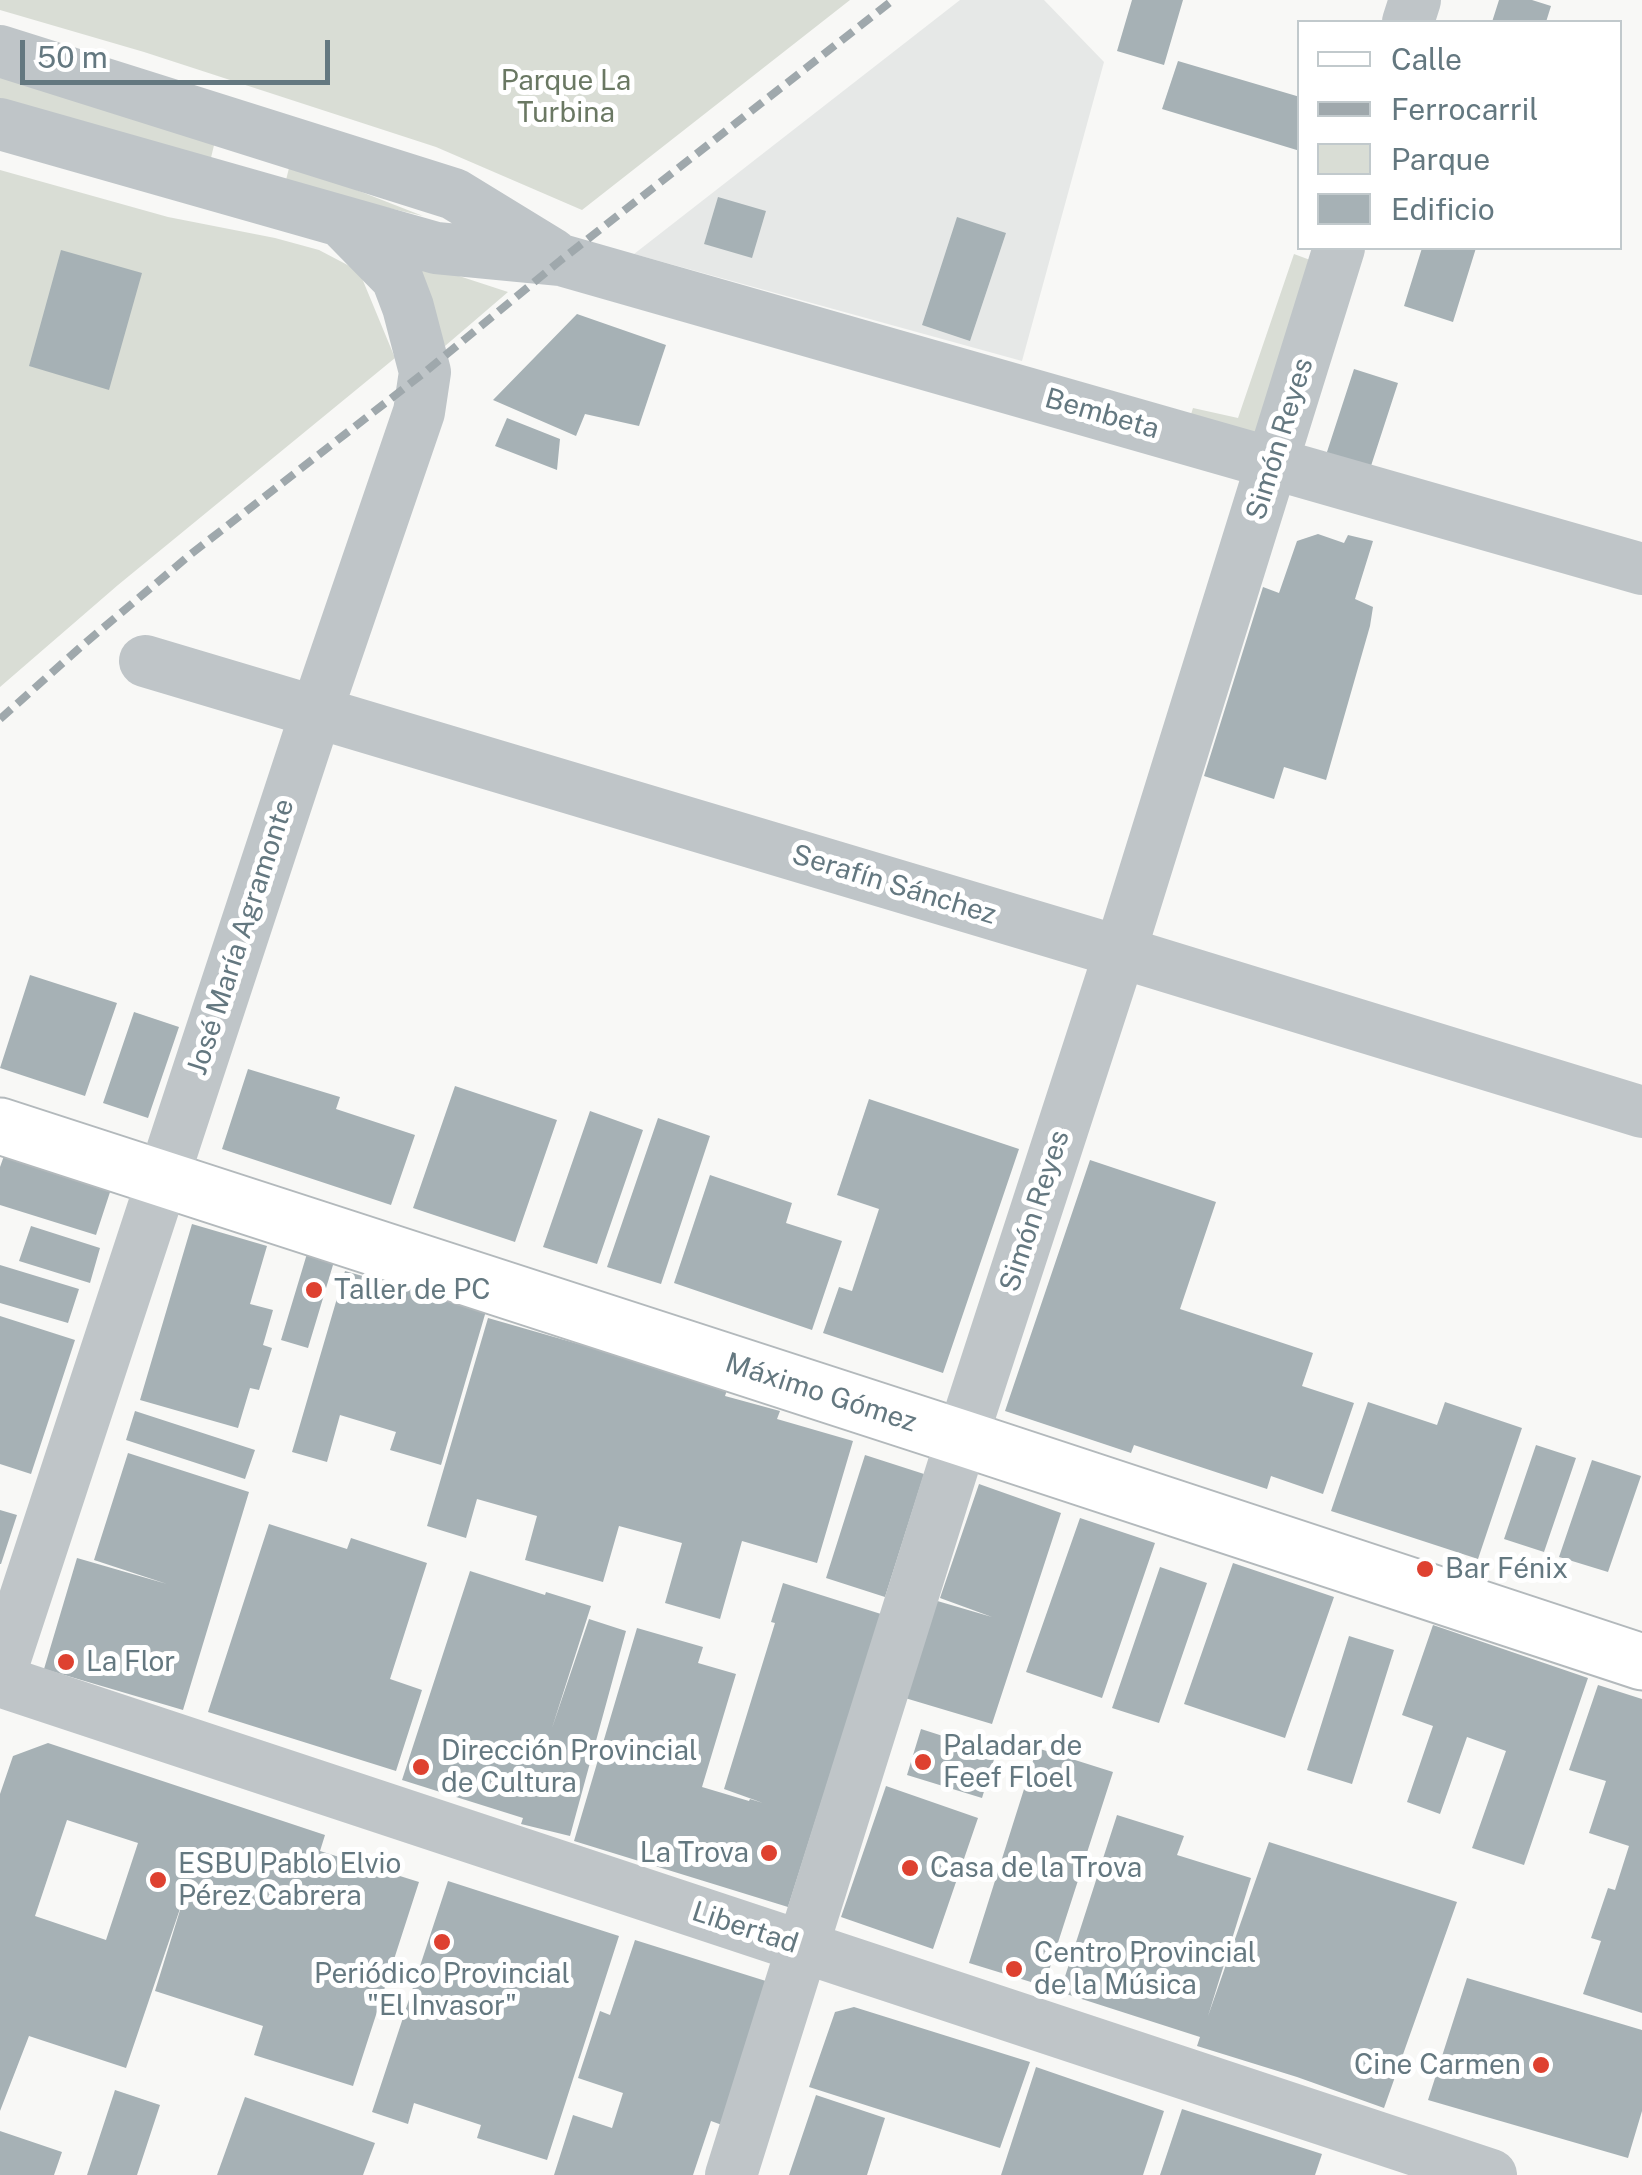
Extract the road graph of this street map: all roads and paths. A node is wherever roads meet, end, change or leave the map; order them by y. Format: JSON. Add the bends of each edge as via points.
{"nodes":[{"id":1,"x":0,"y":51,"type":"edge"},
{"id":2,"x":0,"y":124,"type":"edge"},
{"id":3,"x":340,"y":219,"type":"junction"},
{"id":4,"x":1339,"y":250,"type":"edge"},
{"id":5,"x":562,"y":260,"type":"junction"},
{"id":6,"x":1274,"y":462,"type":"junction"},
{"id":7,"x":1642,"y":570,"type":"edge"},
{"id":8,"x":145,"y":661,"type":"dead end"},
{"id":9,"x":316,"y":713,"type":"junction"},
{"id":10,"x":1120,"y":952,"type":"junction"},
{"id":11,"x":1642,"y":1112,"type":"edge"},
{"id":12,"x":0,"y":1126,"type":"edge"},
{"id":13,"x":162,"y":1179,"type":"junction"},
{"id":14,"x":962,"y":1438,"type":"junction"},
{"id":15,"x":1642,"y":1662,"type":"edge"},
{"id":16,"x":0,"y":1678,"type":"edge"},
{"id":17,"x":803,"y":1948,"type":"junction"},
{"id":18,"x":730,"y":2175,"type":"edge"},
{"id":19,"x":1490,"y":2175,"type":"edge"}],
"edges":[{"from":1,"to":5,"type":"street","via":[[454,194]]},
{"from":2,"to":3,"type":"street"},
{"from":3,"to":5,"type":"street","via":[[436,248]]},
{"from":3,"to":9,"type":"street","name":"José María Agramonte","via":[[397,278],[425,372],[419,412]]},
{"from":4,"to":6,"type":"street","name":"Simón Reyes"},
{"from":5,"to":6,"type":"street","name":"Bembeta"},
{"from":6,"to":7,"type":"street","name":"Bembeta"},
{"from":6,"to":10,"type":"street","name":"Simón Reyes"},
{"from":8,"to":9,"type":"street","name":"Serafín Sánchez"},
{"from":9,"to":10,"type":"street","name":"Serafín Sánchez"},
{"from":9,"to":13,"type":"street","name":"José María Agramonte"},
{"from":10,"to":11,"type":"street","name":"Serafín Sánchez"},
{"from":10,"to":14,"type":"street","name":"Simón Reyes"},
{"from":12,"to":13,"type":"main road","name":"Máximo Gómez"},
{"from":13,"to":14,"type":"main road","name":"Máximo Gómez"},
{"from":13,"to":16,"type":"street","name":"José María Agramonte"},
{"from":14,"to":15,"type":"main road","name":"Máximo Gómez"},
{"from":14,"to":17,"type":"street","name":"Simón Reyes"},
{"from":16,"to":17,"type":"street","name":"Libertad"},
{"from":17,"to":18,"type":"street","name":"Simón Reyes"},
{"from":17,"to":19,"type":"street","name":"Libertad"}]}
